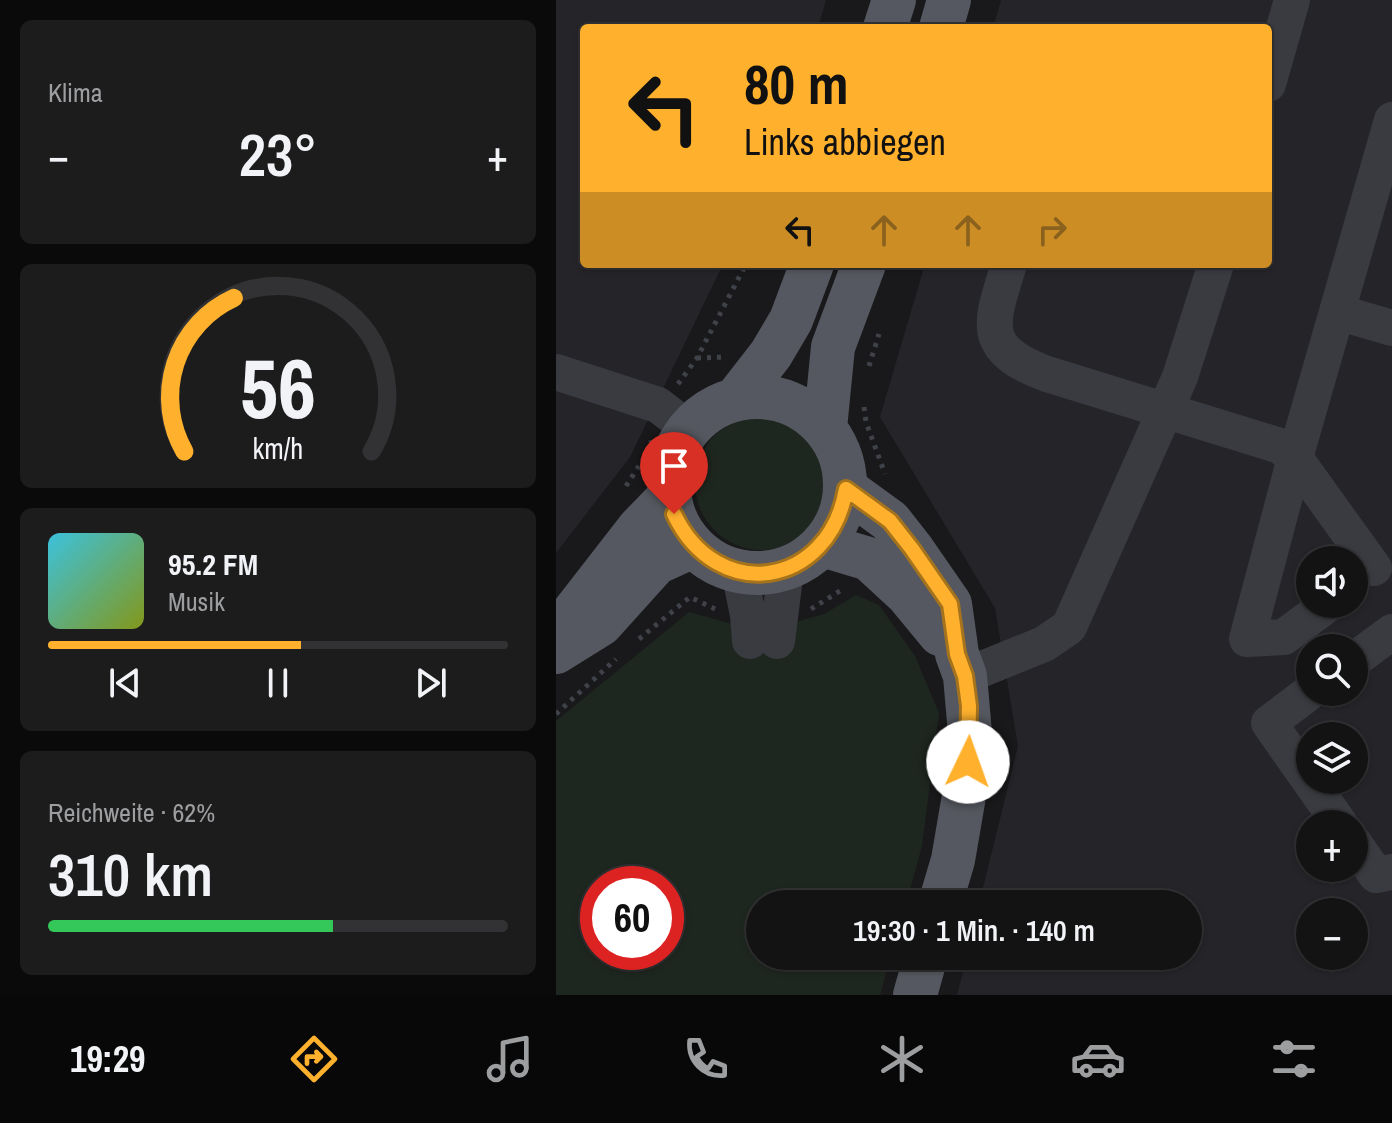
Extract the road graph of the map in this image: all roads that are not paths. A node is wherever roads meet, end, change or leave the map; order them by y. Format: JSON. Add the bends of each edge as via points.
{"nodes":[{"id":1,"x":894,"y":0,"type":"edge"},
{"id":2,"x":949,"y":0,"type":"edge"},
{"id":3,"x":1292,"y":0,"type":"edge"},
{"id":4,"x":886,"y":24,"type":"edge"},
{"id":5,"x":942,"y":24,"type":"edge"},
{"id":6,"x":1272,"y":70,"type":"edge"},
{"id":7,"x":1392,"y":120,"type":"edge"},
{"id":8,"x":810,"y":268,"type":"edge"},
{"id":9,"x":863,"y":268,"type":"edge"},
{"id":10,"x":1008,"y":268,"type":"edge"},
{"id":11,"x":1215,"y":268,"type":"edge"},
{"id":12,"x":1337,"y":312,"type":"junction"},
{"id":13,"x":1392,"y":328,"type":"edge"},
{"id":14,"x":556,"y":372,"type":"edge"},
{"id":15,"x":736,"y":399,"type":"junction"},
{"id":16,"x":1165,"y":410,"type":"junction"},
{"id":17,"x":825,"y":428,"type":"junction"},
{"id":18,"x":689,"y":429,"type":"junction"},
{"id":19,"x":1295,"y":458,"type":"junction"},
{"id":20,"x":846,"y":489,"type":"junction"},
{"id":21,"x":670,"y":496,"type":"junction"},
{"id":22,"x":822,"y":545,"type":"junction"},
{"id":23,"x":693,"y":546,"type":"junction"},
{"id":24,"x":786,"y":569,"type":"junction"},
{"id":25,"x":1373,"y":569,"type":"edge"},
{"id":26,"x":739,"y":571,"type":"junction"},
{"id":27,"x":1309,"y":618,"type":"edge"},
{"id":28,"x":1392,"y":632,"type":"edge"},
{"id":29,"x":556,"y":635,"type":"edge"},
{"id":30,"x":1368,"y":650,"type":"edge"},
{"id":31,"x":556,"y":652,"type":"edge"},
{"id":32,"x":961,"y":665,"type":"junction"},
{"id":33,"x":1296,"y":703,"type":"edge"},
{"id":34,"x":1330,"y":810,"type":"edge"},
{"id":35,"x":1368,"y":863,"type":"edge"},
{"id":36,"x":1392,"y":872,"type":"edge"},
{"id":37,"x":944,"y":890,"type":"edge"},
{"id":38,"x":922,"y":970,"type":"edge"},
{"id":39,"x":915,"y":995,"type":"edge"}],
"edges":[{"from":1,"to":4,"type":"main road"},
{"from":2,"to":5,"type":"main road"},
{"from":3,"to":6,"type":"street"},
{"from":7,"to":12,"type":"street"},
{"from":8,"to":15,"type":"main road","via":[[791,320]]},
{"from":9,"to":17,"type":"main road","via":[[833,347]]},
{"from":10,"to":16,"type":"street","via":[[994,319],[995,337],[1004,351],[1047,374]]},
{"from":11,"to":16,"type":"street"},
{"from":12,"to":13,"type":"street"},
{"from":12,"to":19,"type":"street"},
{"from":14,"to":18,"type":"street","via":[[658,405]]},
{"from":15,"to":17,"type":"main road","via":[[785,401]]},
{"from":15,"to":18,"type":"main road"},
{"from":16,"to":19,"type":"street","via":[[1280,446]]},
{"from":16,"to":32,"type":"street","via":[[1069,627],[1044,644]]},
{"from":17,"to":20,"type":"main road","via":[[841,457]]},
{"from":18,"to":21,"type":"main road","via":[[676,449]]},
{"from":19,"to":25,"type":"street"},
{"from":19,"to":27,"type":"street","via":[[1247,639],[1284,637]]},
{"from":20,"to":22,"type":"main road","via":[[839,519]]},
{"from":20,"to":32,"type":"main road","via":[[890,521],[950,604]]},
{"from":21,"to":23,"type":"main road"},
{"from":21,"to":29,"type":"main road"},
{"from":22,"to":24,"type":"main road"},
{"from":22,"to":32,"type":"main road","via":[[869,559],[907,594]]},
{"from":23,"to":26,"type":"main road","via":[[714,562]]},
{"from":23,"to":31,"type":"main road","via":[[656,563],[601,624]]},
{"from":24,"to":26,"type":"main road"},
{"from":24,"to":26,"type":"street","via":[[763,628]]},
{"from":28,"to":30,"type":"street"},
{"from":32,"to":37,"type":"main road","via":[[970,733],[965,790]]},
{"from":33,"to":34,"type":"street","via":[[1269,723]]},
{"from":35,"to":36,"type":"street","via":[[1376,875]]},
{"from":38,"to":39,"type":"main road"}]}
